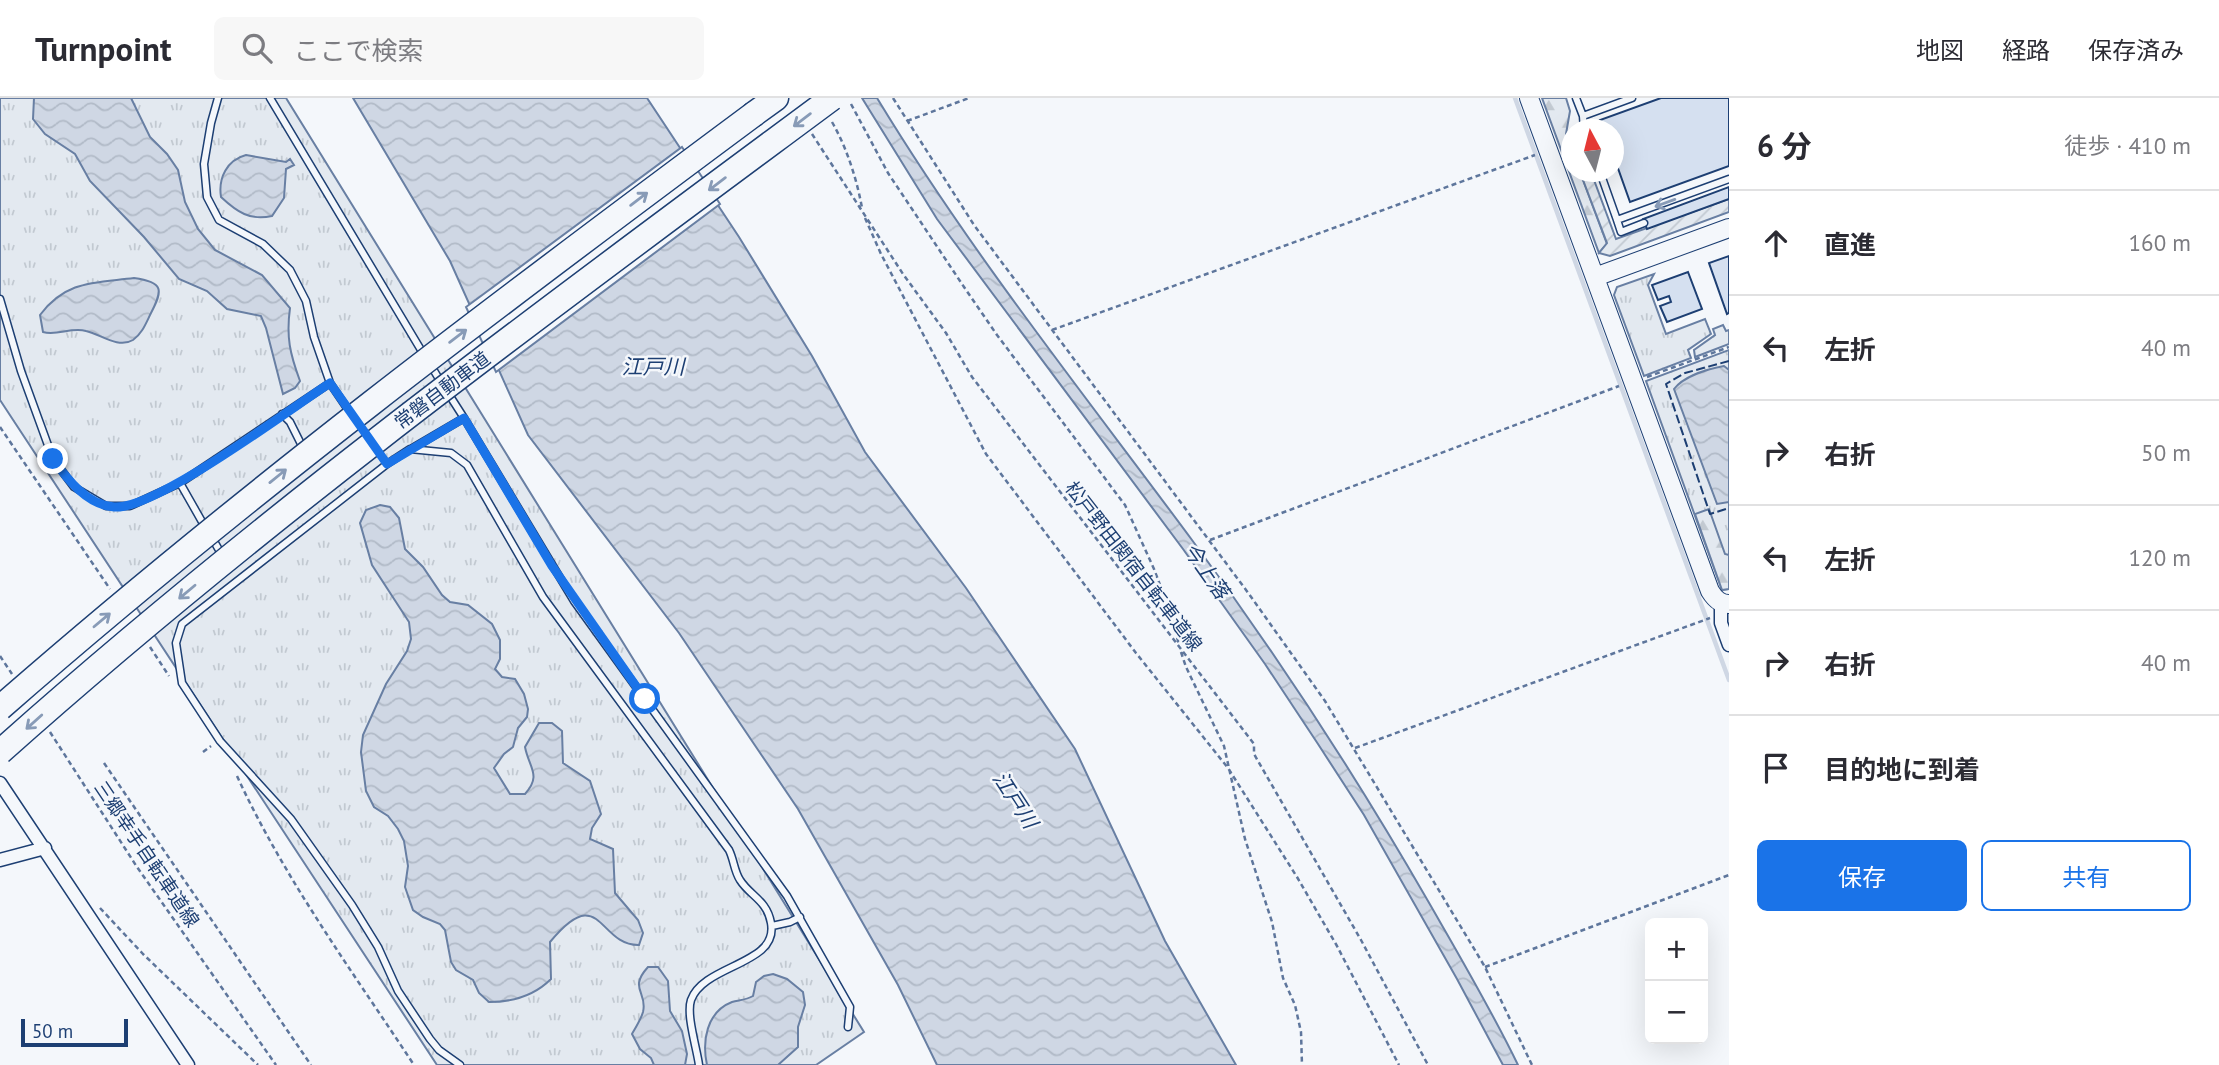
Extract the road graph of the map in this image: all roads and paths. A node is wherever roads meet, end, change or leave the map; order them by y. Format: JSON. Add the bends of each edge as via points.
{"nodes":[{"id":1,"x":218,"y":98,"type":"edge"},
{"id":2,"x":270,"y":98,"type":"edge"},
{"id":3,"x":776,"y":98,"type":"edge"},
{"id":4,"x":847,"y":98,"type":"edge"},
{"id":5,"x":893,"y":98,"type":"edge"},
{"id":6,"x":970,"y":98,"type":"edge"},
{"id":7,"x":1529,"y":98,"type":"edge"},
{"id":8,"x":1576,"y":98,"type":"edge"},
{"id":9,"x":1632,"y":98,"type":"edge"},
{"id":10,"x":830,"y":107,"type":"edge"},
{"id":11,"x":1583,"y":117,"type":"joint"},
{"id":12,"x":907,"y":121,"type":"junction"},
{"id":13,"x":808,"y":128,"type":"dead end"},
{"id":14,"x":1522,"y":160,"type":"dead end"},
{"id":15,"x":1729,"y":179,"type":"edge"},
{"id":16,"x":1604,"y":182,"type":"edge"},
{"id":17,"x":862,"y":210,"type":"junction"},
{"id":18,"x":1617,"y":220,"type":"junction"},
{"id":19,"x":1644,"y":223,"type":"dead end"},
{"id":20,"x":1729,"y":228,"type":"edge"},
{"id":21,"x":1595,"y":277,"type":"junction"},
{"id":22,"x":0,"y":299,"type":"edge"},
{"id":23,"x":1052,"y":330,"type":"junction"},
{"id":24,"x":1729,"y":347,"type":"edge"},
{"id":25,"x":1643,"y":379,"type":"dead end"},
{"id":26,"x":330,"y":383,"type":"junction"},
{"id":27,"x":1610,"y":390,"type":"dead end"},
{"id":28,"x":282,"y":414,"type":"junction"},
{"id":29,"x":464,"y":418,"type":"junction"},
{"id":30,"x":355,"y":419,"type":"dead end"},
{"id":31,"x":0,"y":427,"type":"edge"},
{"id":32,"x":371,"y":441,"type":"dead end"},
{"id":33,"x":410,"y":449,"type":"junction"},
{"id":34,"x":308,"y":458,"type":"dead end"},
{"id":35,"x":387,"y":464,"type":"junction"},
{"id":36,"x":314,"y":470,"type":"dead end"},
{"id":37,"x":180,"y":483,"type":"junction"},
{"id":38,"x":333,"y":506,"type":"junction"},
{"id":39,"x":1209,"y":540,"type":"junction"},
{"id":40,"x":237,"y":581,"type":"junction"},
{"id":41,"x":111,"y":590,"type":"dead end"},
{"id":42,"x":1723,"y":608,"type":"edge"},
{"id":43,"x":1729,"y":645,"type":"edge"},
{"id":44,"x":149,"y":646,"type":"dead end"},
{"id":45,"x":1179,"y":647,"type":"junction"},
{"id":46,"x":0,"y":656,"type":"edge"},
{"id":47,"x":15,"y":680,"type":"dead end"},
{"id":48,"x":172,"y":680,"type":"dead end"},
{"id":49,"x":0,"y":708,"type":"edge"},
{"id":50,"x":46,"y":726,"type":"dead end"},
{"id":51,"x":214,"y":745,"type":"dead end"},
{"id":52,"x":1354,"y":748,"type":"junction"},
{"id":53,"x":203,"y":751,"type":"dead end"},
{"id":54,"x":0,"y":752,"type":"edge"},
{"id":55,"x":104,"y":763,"type":"dead end"},
{"id":56,"x":233,"y":768,"type":"dead end"},
{"id":57,"x":1228,"y":768,"type":"junction"},
{"id":58,"x":0,"y":783,"type":"edge"},
{"id":59,"x":45,"y":848,"type":"junction"},
{"id":60,"x":0,"y":860,"type":"edge"},
{"id":61,"x":1729,"y":876,"type":"edge"},
{"id":62,"x":96,"y":903,"type":"dead end"},
{"id":63,"x":800,"y":917,"type":"junction"},
{"id":64,"x":772,"y":926,"type":"junction"},
{"id":65,"x":1485,"y":967,"type":"junction"},
{"id":66,"x":848,"y":1027,"type":"dead end"},
{"id":67,"x":188,"y":1065,"type":"edge"},
{"id":68,"x":258,"y":1065,"type":"edge"},
{"id":69,"x":276,"y":1065,"type":"edge"},
{"id":70,"x":311,"y":1065,"type":"edge"},
{"id":71,"x":414,"y":1065,"type":"edge"},
{"id":72,"x":460,"y":1065,"type":"edge"},
{"id":73,"x":699,"y":1065,"type":"edge"},
{"id":74,"x":1301,"y":1065,"type":"edge"},
{"id":75,"x":1399,"y":1065,"type":"edge"},
{"id":76,"x":1427,"y":1065,"type":"edge"},
{"id":77,"x":1532,"y":1065,"type":"edge"}],
"edges":[{"from":1,"to":26,"type":"lane","via":[[204,164],[206,197],[219,220],[263,244],[290,270],[306,301]]},
{"from":2,"to":29,"type":"lane"},
{"from":49,"to":3,"type":"highway","name":"常磐自動車道","one_way":true,"bridge":true,"via":[[352,417]]},
{"from":4,"to":45,"type":"path","via":[[888,173],[964,287],[1125,505],[1154,569]]},
{"from":5,"to":12,"type":"path"},
{"from":6,"to":12,"type":"path"},
{"from":7,"to":21,"type":"street"},
{"from":8,"to":11,"type":"lane"},
{"from":9,"to":11,"type":"lane"},
{"from":10,"to":17,"type":"path"},
{"from":10,"to":54,"type":"highway","name":"常磐自動車道","one_way":true,"bridge":true,"via":[[568,294],[365,448]]},
{"from":12,"to":23,"type":"path","via":[[974,225]]},
{"from":13,"to":17,"type":"path","name":"松戸野田関宿自転車道線"},
{"from":14,"to":23,"type":"path"},
{"from":15,"to":18,"type":"lane","one_way":true},
{"from":16,"to":18,"type":"lane"},
{"from":17,"to":45,"type":"path","name":"松戸野田関宿自転車道線","via":[[972,377]]},
{"from":17,"to":57,"type":"path","via":[[986,453]]},
{"from":18,"to":19,"type":"lane","via":[[1621,232]]},
{"from":20,"to":21,"type":"street"},
{"from":21,"to":42,"type":"street","via":[[1710,592]]},
{"from":22,"to":37,"type":"lane","via":[[47,444],[74,487],[117,508],[142,502]]},
{"from":23,"to":39,"type":"path"},
{"from":24,"to":25,"type":"path"},
{"from":26,"to":28,"type":"lane"},
{"from":26,"to":30,"type":"lane"},
{"from":27,"to":39,"type":"path"},
{"from":28,"to":34,"type":"lane"},
{"from":28,"to":37,"type":"lane"},
{"from":29,"to":33,"type":"lane"},
{"from":29,"to":63,"type":"lane","via":[[574,601]]},
{"from":31,"to":41,"type":"path"},
{"from":32,"to":35,"type":"lane"},
{"from":33,"to":35,"type":"lane"},
{"from":33,"to":64,"type":"lane","via":[[450,453],[467,465],[543,597],[729,850],[741,883],[761,899]]},
{"from":35,"to":38,"type":"lane"},
{"from":36,"to":38,"type":"lane"},
{"from":37,"to":40,"type":"lane"},
{"from":38,"to":40,"type":"lane"},
{"from":39,"to":52,"type":"path","via":[[1293,654]]},
{"from":40,"to":72,"type":"lane","via":[[182,624],[176,643],[182,683],[220,741],[291,819],[352,905],[398,991],[430,1039]]},
{"from":42,"to":43,"type":"street"},
{"from":42,"to":52,"type":"path","via":[[1712,617]]},
{"from":44,"to":48,"type":"path"},
{"from":45,"to":57,"type":"path","via":[[1224,746]]},
{"from":45,"to":76,"type":"path","name":"松戸野田関宿自転車道線","via":[[1254,744],[1254,754],[1362,940]]},
{"from":46,"to":47,"type":"path"},
{"from":50,"to":69,"type":"path","name":"三郷幸手自転車道線","via":[[137,867]]},
{"from":51,"to":53,"type":"path"},
{"from":52,"to":65,"type":"path"},
{"from":55,"to":70,"type":"path"},
{"from":56,"to":71,"type":"path","via":[[335,947]]},
{"from":57,"to":74,"type":"path","via":[[1272,922],[1283,978],[1298,1018]]},
{"from":57,"to":75,"type":"path","via":[[1310,900]]},
{"from":58,"to":59,"type":"street"},
{"from":59,"to":60,"type":"street"},
{"from":59,"to":67,"type":"street"},
{"from":61,"to":65,"type":"path"},
{"from":62,"to":68,"type":"path","via":[[142,954]]},
{"from":63,"to":64,"type":"lane"},
{"from":63,"to":66,"type":"lane","via":[[850,1007]]},
{"from":64,"to":73,"type":"lane","via":[[772,937],[762,951],[713,977],[691,1000]]},
{"from":65,"to":77,"type":"path"}]}
